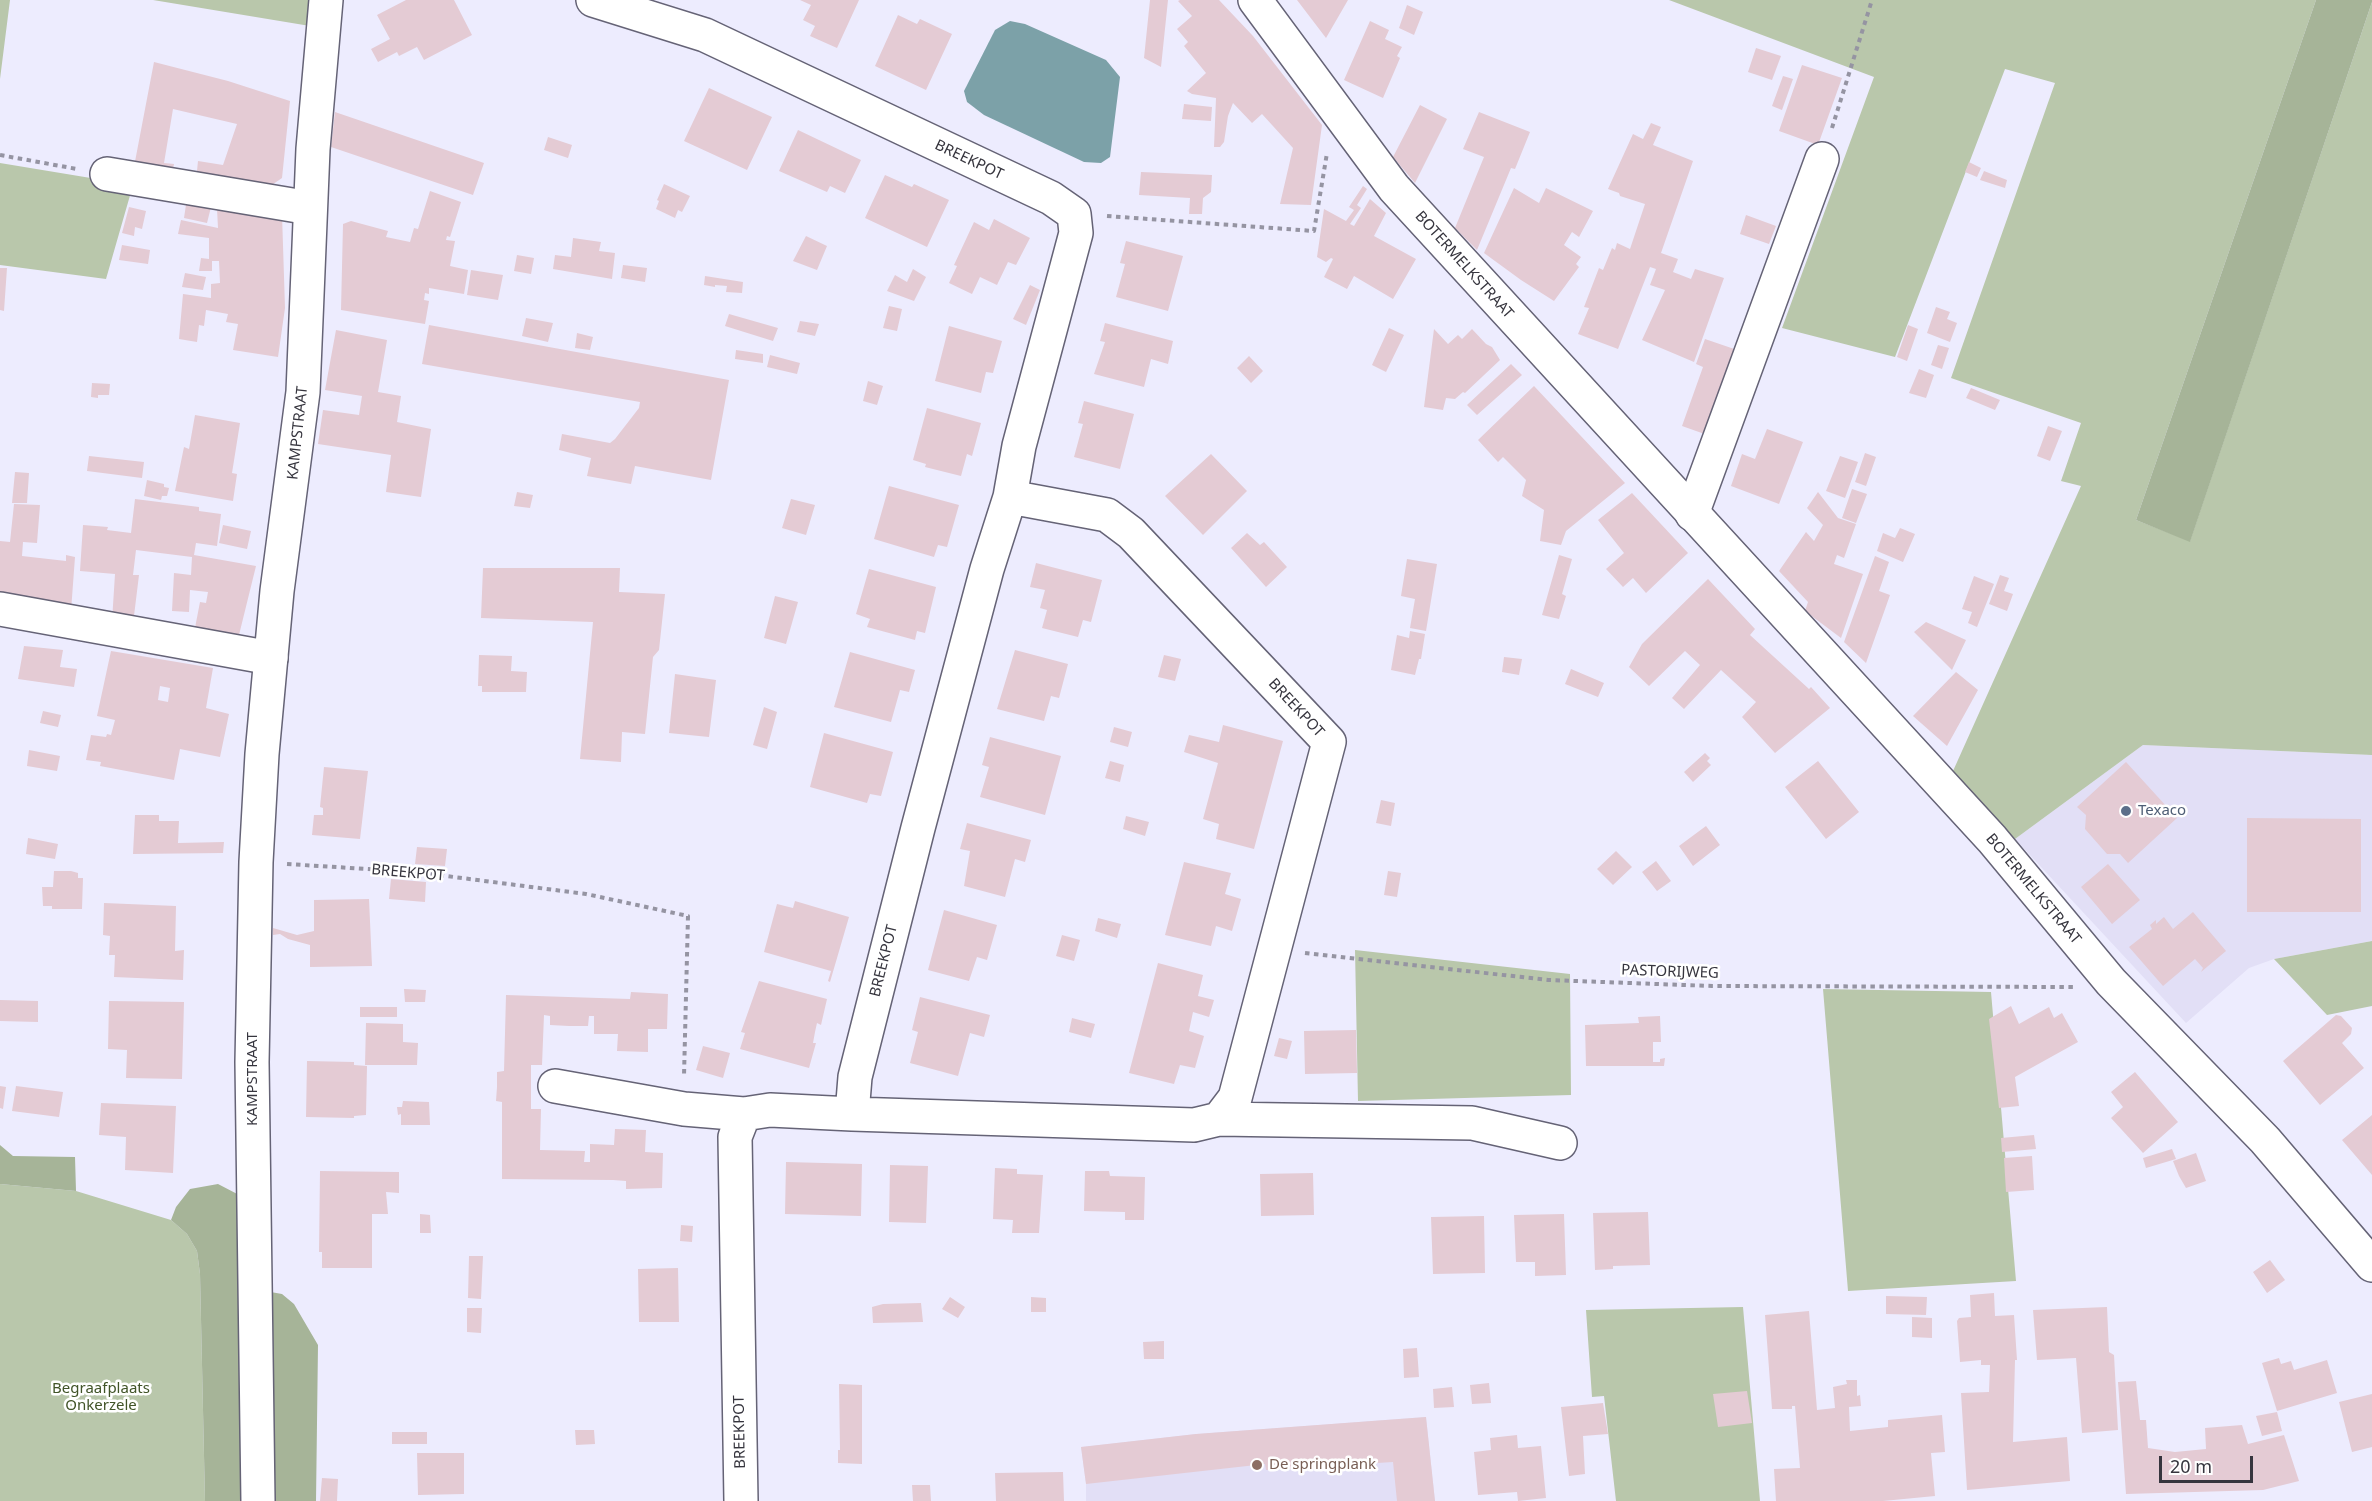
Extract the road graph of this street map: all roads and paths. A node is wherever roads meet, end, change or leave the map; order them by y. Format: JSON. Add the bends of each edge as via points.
{"nodes":[{"id":1,"x":326,"y":0,"type":"edge"},
{"id":2,"x":593,"y":0,"type":"edge"},
{"id":3,"x":1255,"y":0,"type":"edge"},
{"id":4,"x":1872,"y":0,"type":"edge"},
{"id":5,"x":1334,"y":107,"type":"junction"},
{"id":6,"x":0,"y":155,"type":"edge"},
{"id":7,"x":1822,"y":159,"type":"joint"},
{"id":8,"x":107,"y":174,"type":"joint"},
{"id":9,"x":310,"y":208,"type":"junction"},
{"id":10,"x":1074,"y":214,"type":"junction"},
{"id":11,"x":1010,"y":497,"type":"junction"},
{"id":12,"x":1692,"y":514,"type":"junction"},
{"id":13,"x":0,"y":609,"type":"edge"},
{"id":14,"x":271,"y":658,"type":"junction"},
{"id":15,"x":256,"y":862,"type":"junction"},
{"id":16,"x":1274,"y":950,"type":"junction"},
{"id":17,"x":2067,"y":988,"type":"dead end"},
{"id":18,"x":555,"y":1086,"type":"dead end"},
{"id":19,"x":684,"y":1109,"type":"junction"},
{"id":20,"x":744,"y":1114,"type":"junction"},
{"id":21,"x":852,"y":1114,"type":"junction"},
{"id":22,"x":1219,"y":1119,"type":"junction"},
{"id":23,"x":1560,"y":1143,"type":"dead end"},
{"id":24,"x":2372,"y":1265,"type":"edge"},
{"id":25,"x":258,"y":1501,"type":"edge"},
{"id":26,"x":741,"y":1501,"type":"edge"}],
"edges":[{"from":1,"to":9,"type":"street","name":"KAMPSTRAAT"},
{"from":2,"to":10,"type":"street","name":"BREEKPOT","via":[[705,34],[1051,198]]},
{"from":3,"to":5,"type":"street","name":"BOTERMELKSTRAAT"},
{"from":4,"to":7,"type":"path"},
{"from":5,"to":10,"type":"path","via":[[1314,231]]},
{"from":5,"to":12,"type":"street","name":"BOTERMELKSTRAAT","via":[[1394,188]]},
{"from":6,"to":8,"type":"path"},
{"from":7,"to":12,"type":"street"},
{"from":8,"to":9,"type":"street"},
{"from":9,"to":14,"type":"street","name":"KAMPSTRAAT","via":[[303,392]]},
{"from":10,"to":11,"type":"street","name":"BREEKPOT","via":[[1076,233],[1019,446]]},
{"from":11,"to":16,"type":"street","name":"BREEKPOT","via":[[1107,515],[1131,533],[1329,742]]},
{"from":11,"to":21,"type":"street","name":"BREEKPOT","via":[[912,851],[855,1077]]},
{"from":12,"to":24,"type":"street","name":"BOTERMELKSTRAAT","via":[[1992,839],[2111,982],[2265,1140]]},
{"from":13,"to":14,"type":"street"},
{"from":14,"to":15,"type":"street","name":"KAMPSTRAAT"},
{"from":15,"to":19,"type":"path","name":"BREEKPOT","via":[[415,872],[586,894],[688,916]]},
{"from":15,"to":25,"type":"street","name":"KAMPSTRAAT","via":[[252,1062]]},
{"from":16,"to":17,"type":"path","name":"PASTORIJWEG","via":[[1548,980],[1712,986]]},
{"from":16,"to":22,"type":"street","name":"BREEKPOT","via":[[1235,1098]]},
{"from":18,"to":19,"type":"street"},
{"from":19,"to":20,"type":"street"},
{"from":20,"to":21,"type":"street","via":[[771,1110]]},
{"from":20,"to":26,"type":"street","name":"BREEKPOT","via":[[735,1137]]},
{"from":21,"to":22,"type":"street","via":[[1194,1125]]},
{"from":22,"to":23,"type":"street","via":[[1472,1123]]}]}
